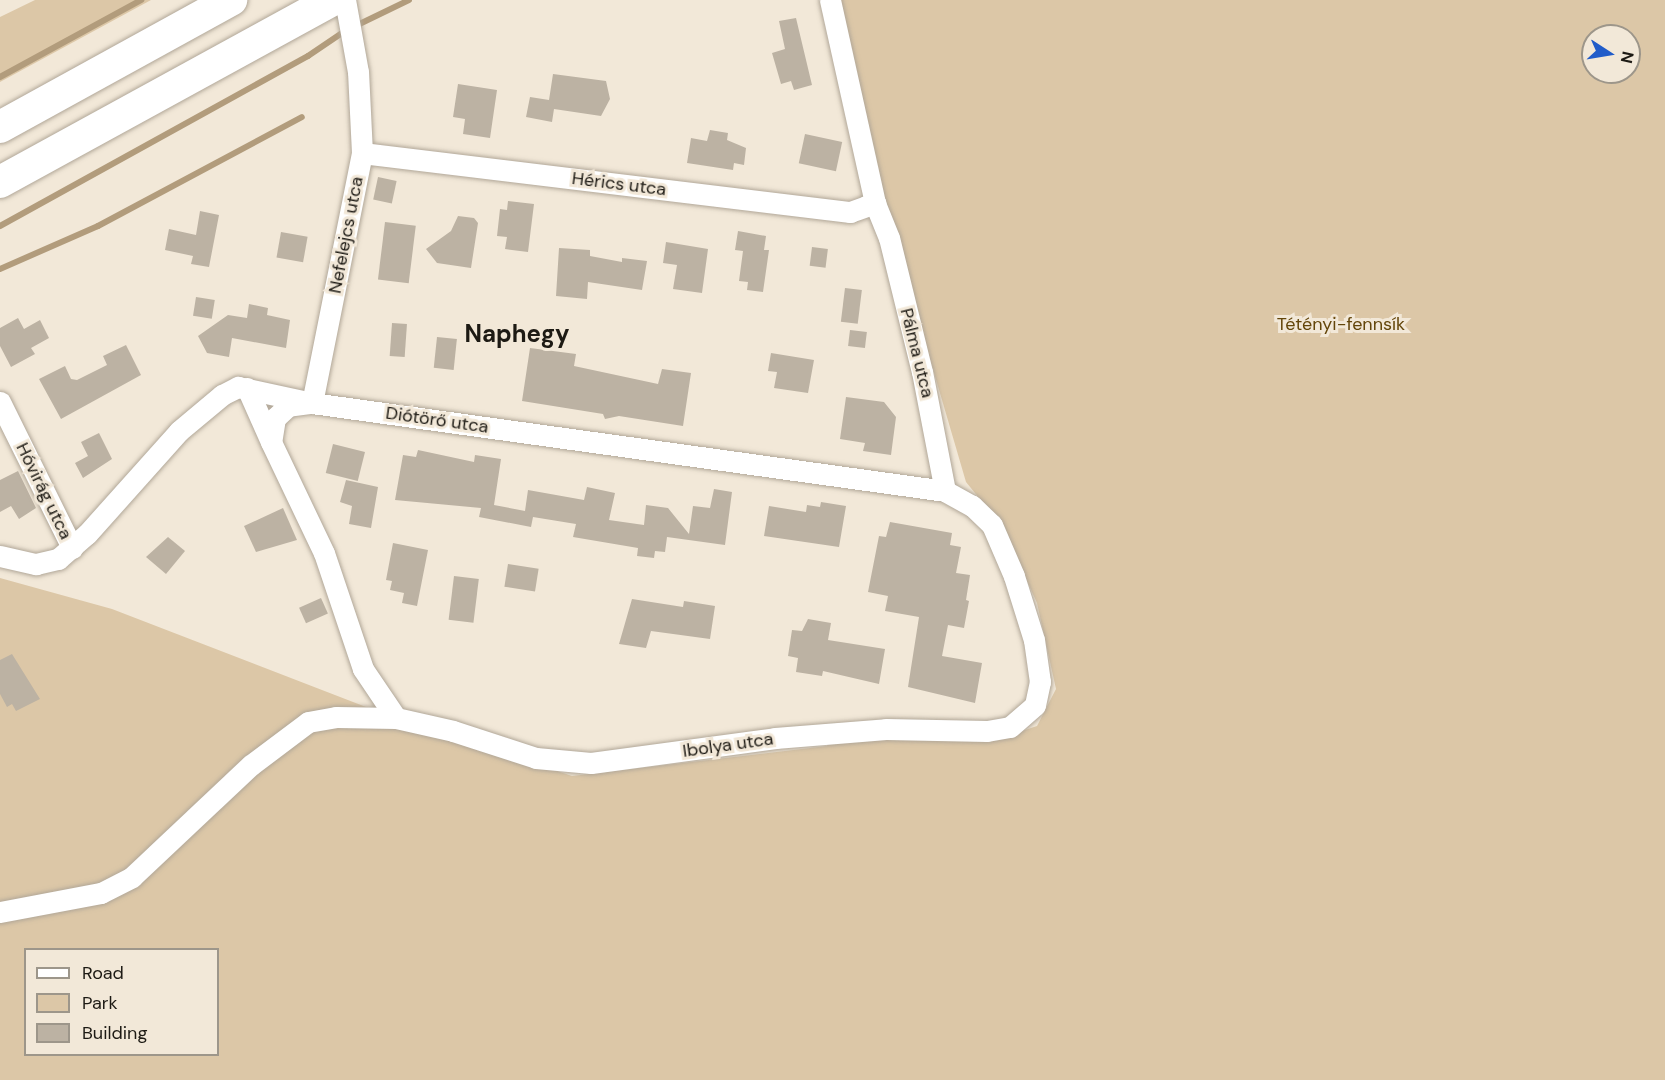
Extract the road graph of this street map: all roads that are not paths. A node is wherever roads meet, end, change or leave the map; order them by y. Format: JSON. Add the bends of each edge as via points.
{"nodes":[{"id":1,"x":231,"y":0,"type":"edge"},
{"id":2,"x":333,"y":0,"type":"edge"},
{"id":3,"x":345,"y":0,"type":"edge"},
{"id":4,"x":830,"y":0,"type":"edge"},
{"id":5,"x":0,"y":127,"type":"edge"},
{"id":6,"x":362,"y":153,"type":"junction"},
{"id":7,"x":0,"y":182,"type":"edge"},
{"id":8,"x":874,"y":203,"type":"junction"},
{"id":9,"x":247,"y":388,"type":"junction"},
{"id":10,"x":0,"y":402,"type":"edge"},
{"id":11,"x":312,"y":403,"type":"junction"},
{"id":12,"x":271,"y":442,"type":"junction"},
{"id":13,"x":945,"y":491,"type":"junction"},
{"id":14,"x":72,"y":548,"type":"junction"},
{"id":15,"x":0,"y":556,"type":"edge"},
{"id":16,"x":396,"y":718,"type":"junction"},
{"id":17,"x":0,"y":912,"type":"edge"}],
"edges":[{"from":1,"to":5,"type":"highway"},
{"from":2,"to":7,"type":"highway"},
{"from":3,"to":6,"type":"street","name":"Nefelejcs utca","via":[[358,72]]},
{"from":4,"to":8,"type":"street","name":"Pálma utca"},
{"from":6,"to":8,"type":"street","name":"Hérics utca","via":[[850,212]]},
{"from":6,"to":11,"type":"street","name":"Nefelejcs utca"},
{"from":8,"to":13,"type":"street","name":"Pálma utca","via":[[888,238],[922,372]]},
{"from":9,"to":11,"type":"street","name":"Diótörő utca"},
{"from":9,"to":12,"type":"street"},
{"from":9,"to":14,"type":"street","via":[[238,387],[222,395],[179,431]]},
{"from":10,"to":14,"type":"street","name":"Hóvirág utca"},
{"from":11,"to":12,"type":"street","via":[[288,406],[275,418]]},
{"from":11,"to":13,"type":"street","name":"Diótörő utca"},
{"from":12,"to":16,"type":"street","via":[[324,553],[363,669]]},
{"from":13,"to":16,"type":"street","name":"Ibolya utca","via":[[972,506],[992,525],[1035,640],[1040,682],[1035,705],[1010,727],[987,731],[886,729],[775,738],[591,763],[536,758],[453,731]]},
{"from":14,"to":15,"type":"street","via":[[48,563]]},
{"from":16,"to":17,"type":"street","name":"Ibolya utca","via":[[336,717],[308,722],[251,765],[132,877],[100,893]]}]}
